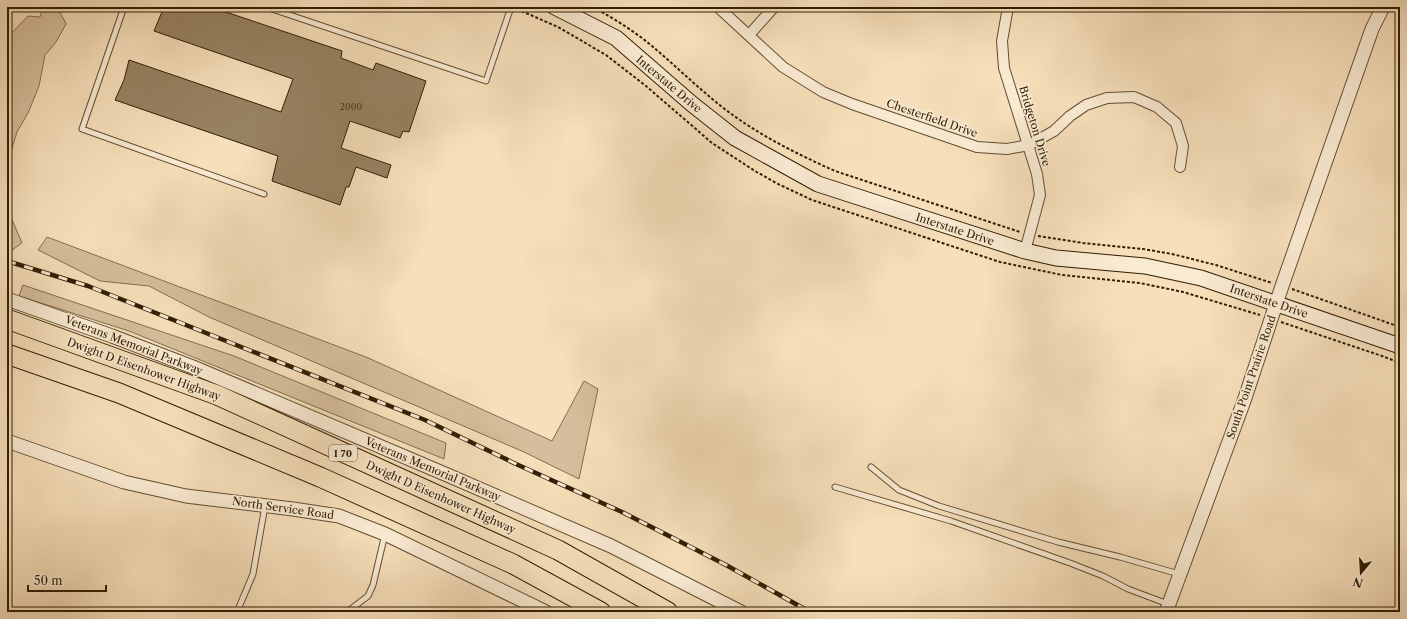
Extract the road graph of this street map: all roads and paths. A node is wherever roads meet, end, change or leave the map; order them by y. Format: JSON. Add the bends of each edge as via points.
{"nodes":[{"id":1,"x":124,"y":7,"type":"edge"},
{"id":2,"x":266,"y":7,"type":"edge"},
{"id":3,"x":511,"y":7,"type":"edge"},
{"id":4,"x":555,"y":7,"type":"edge"},
{"id":5,"x":593,"y":7,"type":"edge"},
{"id":6,"x":718,"y":7,"type":"edge"},
{"id":7,"x":774,"y":7,"type":"edge"},
{"id":8,"x":1008,"y":7,"type":"edge"},
{"id":9,"x":1383,"y":7,"type":"edge"},
{"id":10,"x":749,"y":35,"type":"junction"},
{"id":11,"x":1029,"y":145,"type":"junction"},
{"id":12,"x":1180,"y":167,"type":"dead end"},
{"id":13,"x":264,"y":194,"type":"dead end"},
{"id":14,"x":1030,"y":234,"type":"junction"},
{"id":15,"x":1025,"y":251,"type":"junction"},
{"id":16,"x":1282,"y":286,"type":"junction"},
{"id":17,"x":7,"y":299,"type":"edge"},
{"id":18,"x":1276,"y":303,"type":"junction"},
{"id":19,"x":7,"y":319,"type":"edge"},
{"id":20,"x":1400,"y":327,"type":"edge"},
{"id":21,"x":1400,"y":346,"type":"edge"},
{"id":22,"x":7,"y":354,"type":"edge"},
{"id":23,"x":7,"y":441,"type":"edge"},
{"id":24,"x":871,"y":467,"type":"dead end"},
{"id":25,"x":835,"y":487,"type":"dead end"},
{"id":26,"x":266,"y":506,"type":"junction"},
{"id":27,"x":385,"y":534,"type":"junction"},
{"id":28,"x":1180,"y":574,"type":"junction"},
{"id":29,"x":1167,"y":608,"type":"edge"},
{"id":30,"x":541,"y":611,"type":"edge"},
{"id":31,"x":237,"y":612,"type":"edge"},
{"id":32,"x":347,"y":612,"type":"edge"},
{"id":33,"x":601,"y":612,"type":"edge"},
{"id":34,"x":668,"y":612,"type":"edge"},
{"id":35,"x":741,"y":612,"type":"edge"}],
"edges":[{"from":1,"to":13,"type":"lane","via":[[82,129]]},
{"from":2,"to":3,"type":"lane","via":[[486,81]]},
{"from":4,"to":15,"type":"main road","name":"Interstate Drive","via":[[616,38],[735,138],[818,184]]},
{"from":5,"to":14,"type":"path","via":[[651,45],[725,110],[777,143],[835,171]]},
{"from":6,"to":10,"type":"street","name":"Chesterfield Drive"},
{"from":7,"to":10,"type":"street"},
{"from":8,"to":11,"type":"street","name":"Bridgeton Drive","via":[[1002,41],[1004,68]]},
{"from":9,"to":16,"type":"street","name":"South Point Prairie Road","via":[[1372,29]]},
{"from":10,"to":11,"type":"street","name":"Chesterfield Drive","via":[[783,67],[823,92],[852,104],[977,147],[1007,149]]},
{"from":11,"to":12,"type":"street","name":"Chesterfield Drive","via":[[1054,131],[1086,105],[1107,98],[1134,97],[1157,107],[1176,123],[1182,146]]},
{"from":11,"to":14,"type":"street","name":"Bridgeton Drive","via":[[1038,174],[1040,195]]},
{"from":14,"to":15,"type":"street","name":"Bridgeton Drive"},
{"from":14,"to":16,"type":"path","via":[[1172,254]]},
{"from":15,"to":18,"type":"main road","name":"Interstate Drive","via":[[1056,258],[1145,266],[1201,278]]},
{"from":16,"to":18,"type":"street","name":"South Point Prairie Road"},
{"from":16,"to":20,"type":"path"},
{"from":17,"to":35,"type":"street","name":"Veterans Memorial Parkway","via":[[194,367],[438,471],[611,546]]},
{"from":18,"to":21,"type":"main road","name":"Interstate Drive"},
{"from":18,"to":28,"type":"street","name":"South Point Prairie Road","via":[[1244,401]]},
{"from":19,"to":34,"type":"highway","name":"Dwight D Eisenhower Highway","number":"I 70","via":[[216,395],[558,550]]},
{"from":22,"to":33,"type":"highway","via":[[119,393],[320,477],[513,564]]},
{"from":23,"to":26,"type":"street","name":"North Service Road","via":[[124,482],[186,496]]},
{"from":24,"to":28,"type":"lane","via":[[899,490],[939,506],[1058,542]]},
{"from":25,"to":29,"type":"lane","via":[[951,521],[1070,563],[1103,576]]},
{"from":26,"to":27,"type":"street","name":"North Service Road","via":[[339,516]]},
{"from":26,"to":31,"type":"lane","via":[[253,574]]},
{"from":27,"to":30,"type":"street","name":"North Service Road"},
{"from":27,"to":32,"type":"lane","via":[[368,596]]},
{"from":28,"to":29,"type":"street","name":"South Point Prairie Road"}]}
